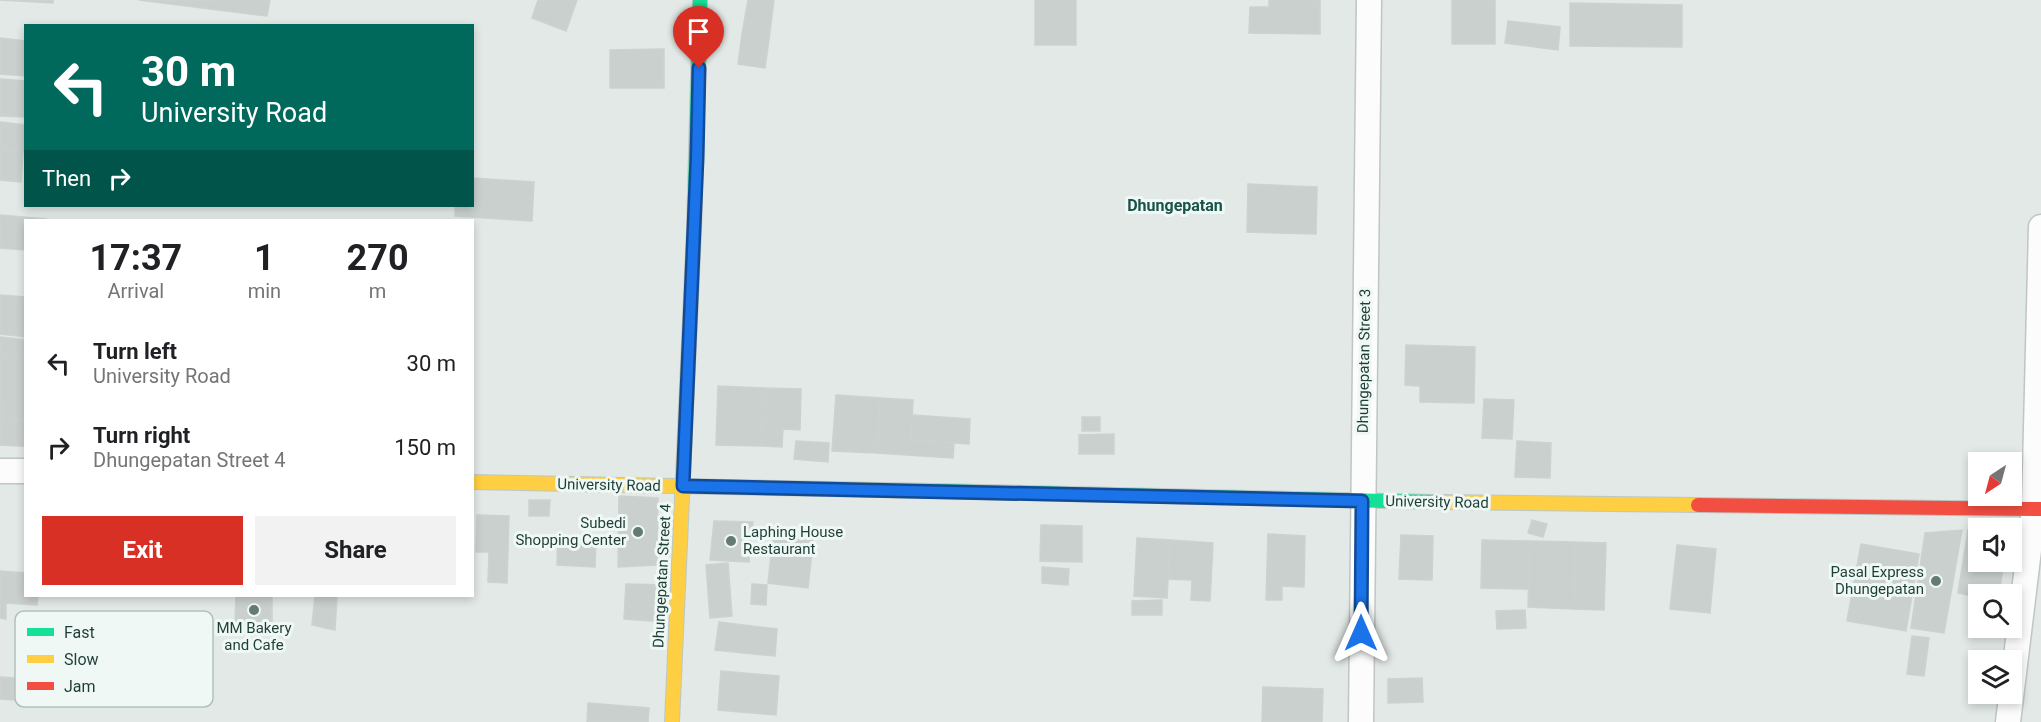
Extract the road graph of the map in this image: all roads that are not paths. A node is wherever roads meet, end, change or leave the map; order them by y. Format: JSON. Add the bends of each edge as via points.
{"nodes":[{"id":1,"x":700,"y":0,"type":"edge"},
{"id":2,"x":1369,"y":0,"type":"edge"},
{"id":3,"x":2041,"y":227,"type":"edge"},
{"id":4,"x":0,"y":471,"type":"edge"},
{"id":5,"x":24,"y":471,"type":"edge"},
{"id":6,"x":474,"y":482,"type":"edge"},
{"id":7,"x":683,"y":486,"type":"junction"},
{"id":8,"x":1362,"y":501,"type":"junction"},
{"id":9,"x":2038,"y":509,"type":"edge"},
{"id":10,"x":672,"y":722,"type":"edge"},
{"id":11,"x":1361,"y":722,"type":"edge"},
{"id":12,"x":2008,"y":722,"type":"edge"}],
"edges":[{"from":1,"to":7,"type":"street","name":"Dhungepatan Street 4"},
{"from":2,"to":8,"type":"street","name":"Dhungepatan Street 3"},
{"from":3,"to":9,"type":"street"},
{"from":4,"to":5,"type":"street"},
{"from":6,"to":7,"type":"street","name":"University Road"},
{"from":7,"to":8,"type":"street","name":"University Road"},
{"from":7,"to":10,"type":"street","name":"Dhungepatan Street 4"},
{"from":8,"to":9,"type":"street","name":"University Road"},
{"from":8,"to":11,"type":"street","name":"Dhungepatan Street 3"},
{"from":9,"to":12,"type":"street"}]}
